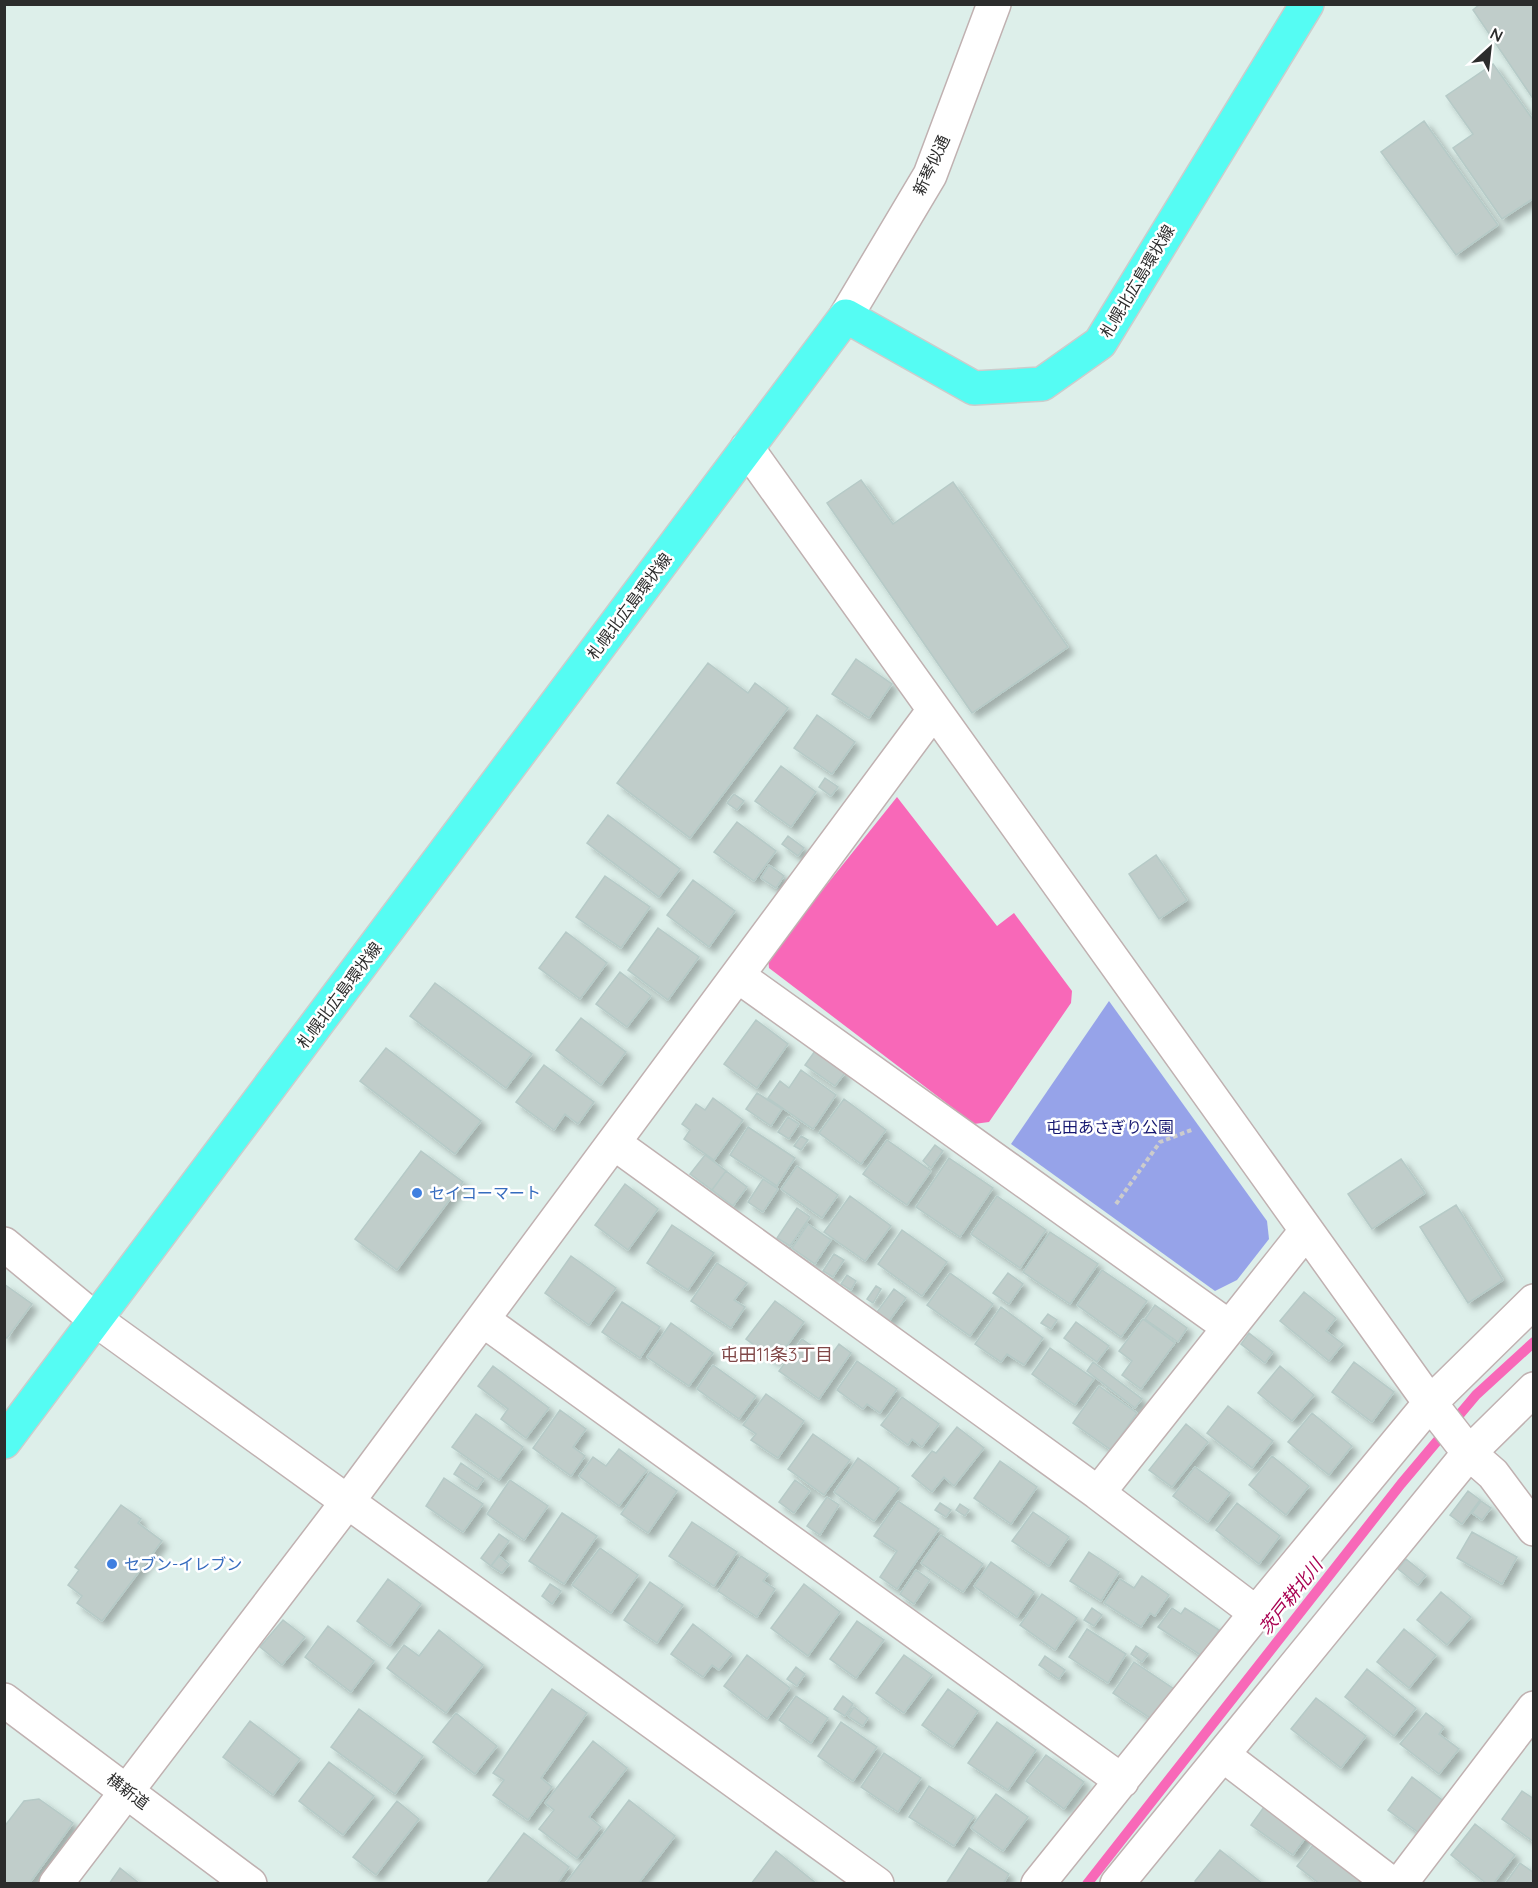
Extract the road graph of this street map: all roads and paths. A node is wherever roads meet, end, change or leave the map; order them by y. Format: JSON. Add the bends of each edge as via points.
{"nodes":[{"id":1,"x":994,"y":4,"type":"edge"},
{"id":2,"x":1307,"y":4,"type":"edge"},
{"id":3,"x":846,"y":316,"type":"junction"},
{"id":4,"x":747,"y":448,"type":"junction"},
{"id":5,"x":934,"y":710,"type":"junction"},
{"id":6,"x":738,"y":976,"type":"junction"},
{"id":7,"x":1201,"y":1126,"type":"dead end"},
{"id":8,"x":614,"y":1143,"type":"junction"},
{"id":9,"x":1113,"y":1208,"type":"dead end"},
{"id":10,"x":1306,"y":1231,"type":"junction"},
{"id":11,"x":4,"y":1244,"type":"edge"},
{"id":12,"x":1533,"y":1301,"type":"edge"},
{"id":13,"x":96,"y":1320,"type":"junction"},
{"id":14,"x":483,"y":1320,"type":"junction"},
{"id":15,"x":1229,"y":1327,"type":"junction"},
{"id":16,"x":1533,"y":1389,"type":"edge"},
{"id":17,"x":1450,"y":1428,"type":"junction"},
{"id":18,"x":4,"y":1442,"type":"edge"},
{"id":19,"x":1098,"y":1493,"type":"junction"},
{"id":20,"x":348,"y":1501,"type":"junction"},
{"id":21,"x":1533,"y":1529,"type":"edge"},
{"id":22,"x":1256,"y":1613,"type":"junction"},
{"id":23,"x":4,"y":1700,"type":"edge"},
{"id":24,"x":1533,"y":1708,"type":"edge"},
{"id":25,"x":1223,"y":1755,"type":"junction"},
{"id":26,"x":1122,"y":1781,"type":"junction"},
{"id":27,"x":126,"y":1790,"type":"junction"},
{"id":28,"x":56,"y":1884,"type":"edge"},
{"id":29,"x":250,"y":1884,"type":"edge"},
{"id":30,"x":877,"y":1884,"type":"edge"},
{"id":31,"x":1038,"y":1884,"type":"edge"},
{"id":32,"x":1117,"y":1884,"type":"edge"},
{"id":33,"x":1392,"y":1884,"type":"edge"},
{"id":34,"x":1400,"y":1884,"type":"edge"}],
"edges":[{"from":1,"to":3,"type":"street","name":"新琴似通","via":[[930,175]]},
{"from":2,"to":3,"type":"main road","name":"札幌北広島環状線","via":[[1100,342],[1042,384],[974,388]]},
{"from":3,"to":4,"type":"main road","name":"札幌北広島環状線"},
{"from":4,"to":5,"type":"street"},
{"from":4,"to":13,"type":"main road","name":"札幌北広島環状線"},
{"from":5,"to":6,"type":"street"},
{"from":5,"to":10,"type":"street"},
{"from":6,"to":8,"type":"street"},
{"from":6,"to":15,"type":"street"},
{"from":7,"to":9,"type":"path","via":[[1160,1142]]},
{"from":8,"to":14,"type":"street"},
{"from":8,"to":19,"type":"street"},
{"from":10,"to":15,"type":"street"},
{"from":10,"to":17,"type":"street"},
{"from":11,"to":13,"type":"street"},
{"from":12,"to":17,"type":"street"},
{"from":13,"to":18,"type":"main road","name":"札幌北広島環状線"},
{"from":13,"to":20,"type":"street"},
{"from":14,"to":20,"type":"street"},
{"from":14,"to":26,"type":"street"},
{"from":15,"to":19,"type":"street"},
{"from":16,"to":17,"type":"street"},
{"from":17,"to":21,"type":"street","via":[[1493,1474]]},
{"from":17,"to":22,"type":"street"},
{"from":17,"to":25,"type":"street"},
{"from":19,"to":22,"type":"street"},
{"from":20,"to":27,"type":"street"},
{"from":20,"to":30,"type":"street"},
{"from":22,"to":26,"type":"street"},
{"from":23,"to":27,"type":"street","name":"横新道"},
{"from":24,"to":34,"type":"street"},
{"from":25,"to":32,"type":"street"},
{"from":25,"to":33,"type":"street"},
{"from":26,"to":31,"type":"street"},
{"from":27,"to":28,"type":"street"},
{"from":27,"to":29,"type":"street","name":"横新道"}]}
